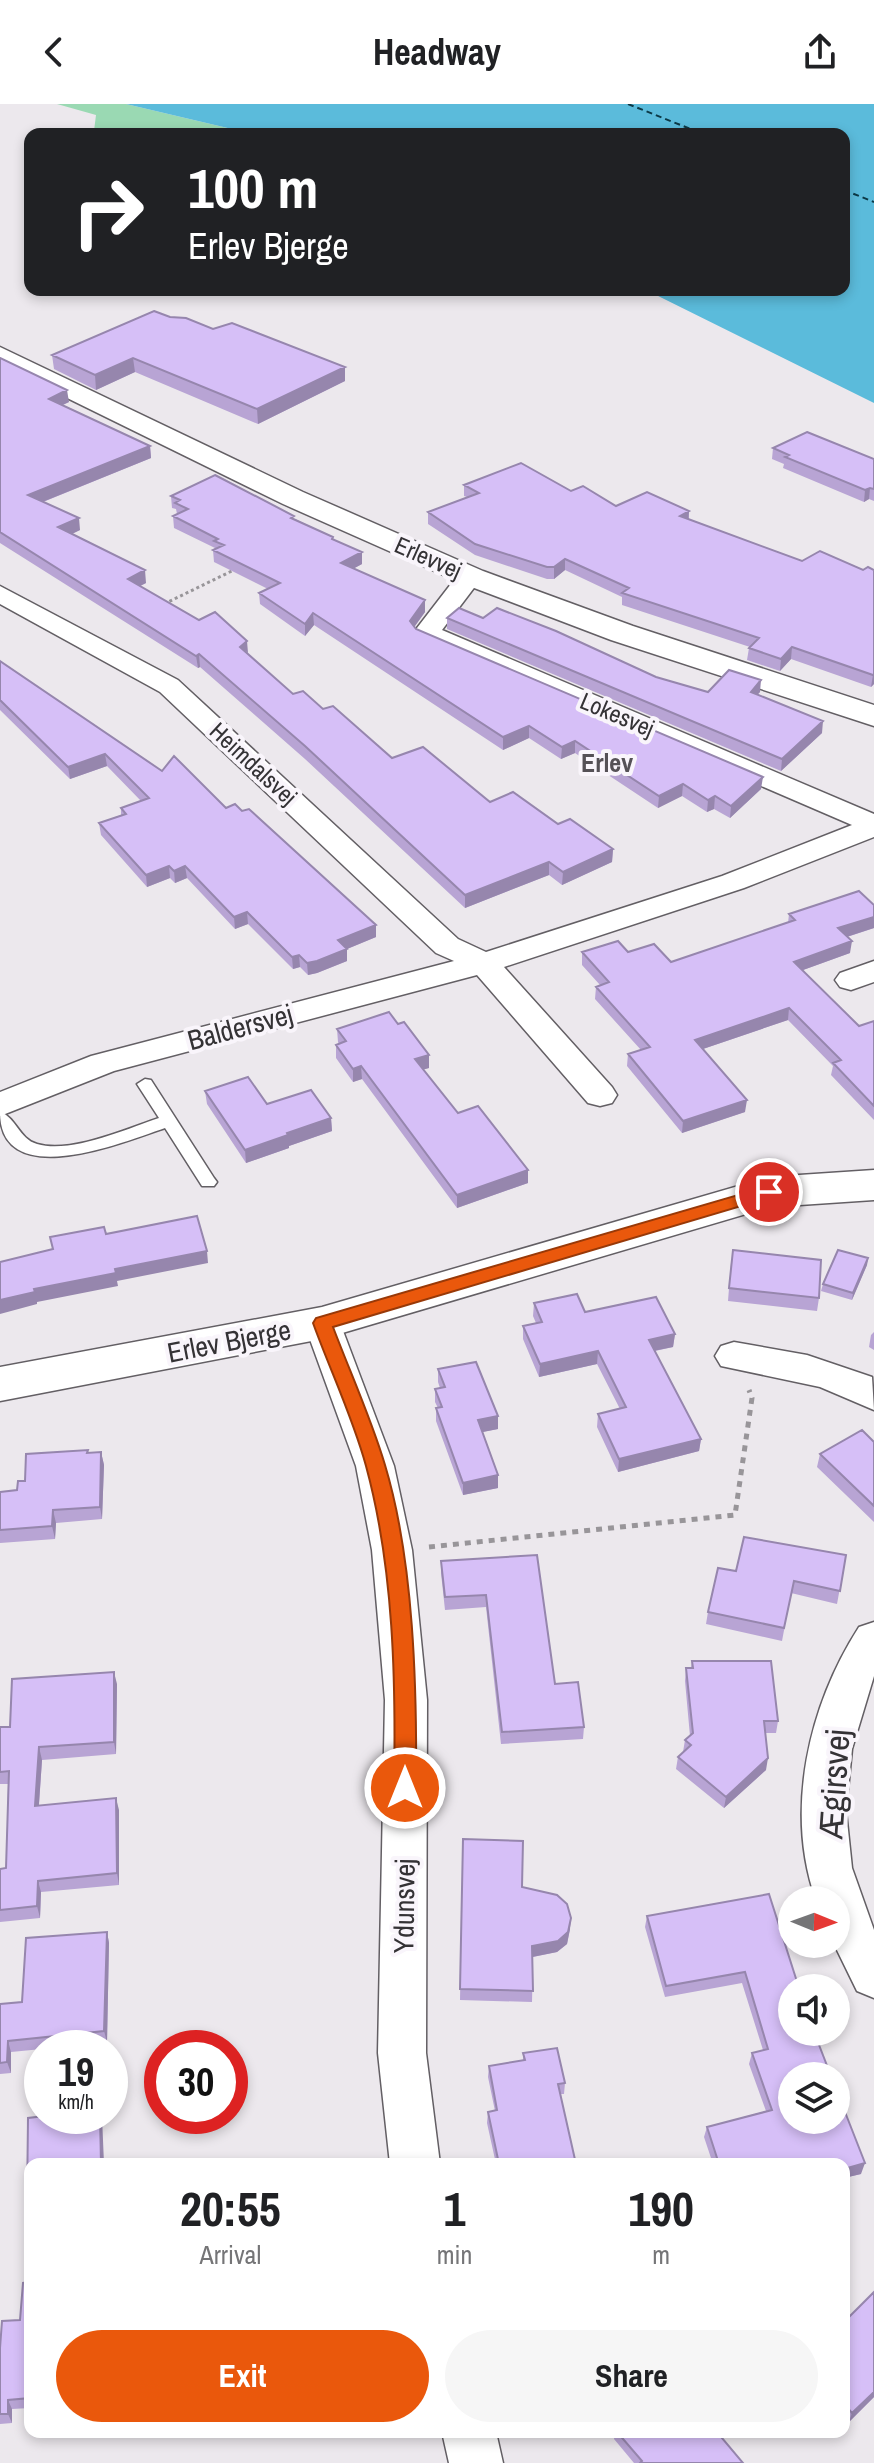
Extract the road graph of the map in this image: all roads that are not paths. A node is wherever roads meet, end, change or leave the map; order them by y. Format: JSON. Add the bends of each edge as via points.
{"nodes":[{"id":1,"x":0,"y":355,"type":"edge"},
{"id":2,"x":470,"y":576,"type":"junction"},
{"id":3,"x":0,"y":594,"type":"edge"},
{"id":4,"x":874,"y":716,"type":"edge"},
{"id":5,"x":874,"y":826,"type":"edge"},
{"id":6,"x":484,"y":963,"type":"junction"},
{"id":7,"x":145,"y":1084,"type":"dead end"},
{"id":8,"x":600,"y":1095,"type":"dead end"},
{"id":9,"x":0,"y":1105,"type":"edge"},
{"id":10,"x":0,"y":1118,"type":"edge"},
{"id":11,"x":168,"y":1121,"type":"junction"},
{"id":12,"x":208,"y":1182,"type":"dead end"},
{"id":13,"x":874,"y":1185,"type":"edge"},
{"id":14,"x":322,"y":1323,"type":"junction"},
{"id":15,"x":734,"y":1356,"type":"road end"},
{"id":16,"x":0,"y":1384,"type":"edge"},
{"id":17,"x":874,"y":1396,"type":"edge"},
{"id":18,"x":874,"y":1639,"type":"edge"},
{"id":19,"x":874,"y":1976,"type":"edge"},
{"id":20,"x":414,"y":2158,"type":"edge"},
{"id":21,"x":470,"y":2438,"type":"edge"},
{"id":22,"x":476,"y":2463,"type":"edge"}],
"edges":[{"from":1,"to":2,"type":"street","name":"Erlevvej"},
{"from":2,"to":4,"type":"street","name":"Erlevvej"},
{"from":2,"to":5,"type":"street","name":"Lokesvej","via":[[426,633]]},
{"from":3,"to":6,"type":"street","name":"Heimdalsvej","via":[[169,686],[447,946]]},
{"from":5,"to":6,"type":"street","name":"Baldersvej","via":[[733,882]]},
{"from":6,"to":8,"type":"street"},
{"from":6,"to":9,"type":"street","name":"Baldersvej","via":[[103,1063]]},
{"from":7,"to":11,"type":"lane"},
{"from":10,"to":11,"type":"lane","via":[[21,1144],[59,1152]]},
{"from":11,"to":12,"type":"lane"},
{"from":13,"to":14,"type":"street","name":"Erlev Bjerge","via":[[769,1192]]},
{"from":14,"to":16,"type":"street","name":"Erlev Bjerge"},
{"from":14,"to":20,"type":"street","name":"Ydunsvej","via":[[375,1466],[392,1550],[406,1700],[402,2053]]},
{"from":15,"to":17,"type":"street","via":[[816,1371]]},
{"from":18,"to":19,"type":"street","name":"Ægirsvej","via":[[861,1657],[833,1728],[825,1804],[829,1869]]},
{"from":21,"to":22,"type":"street"}]}
